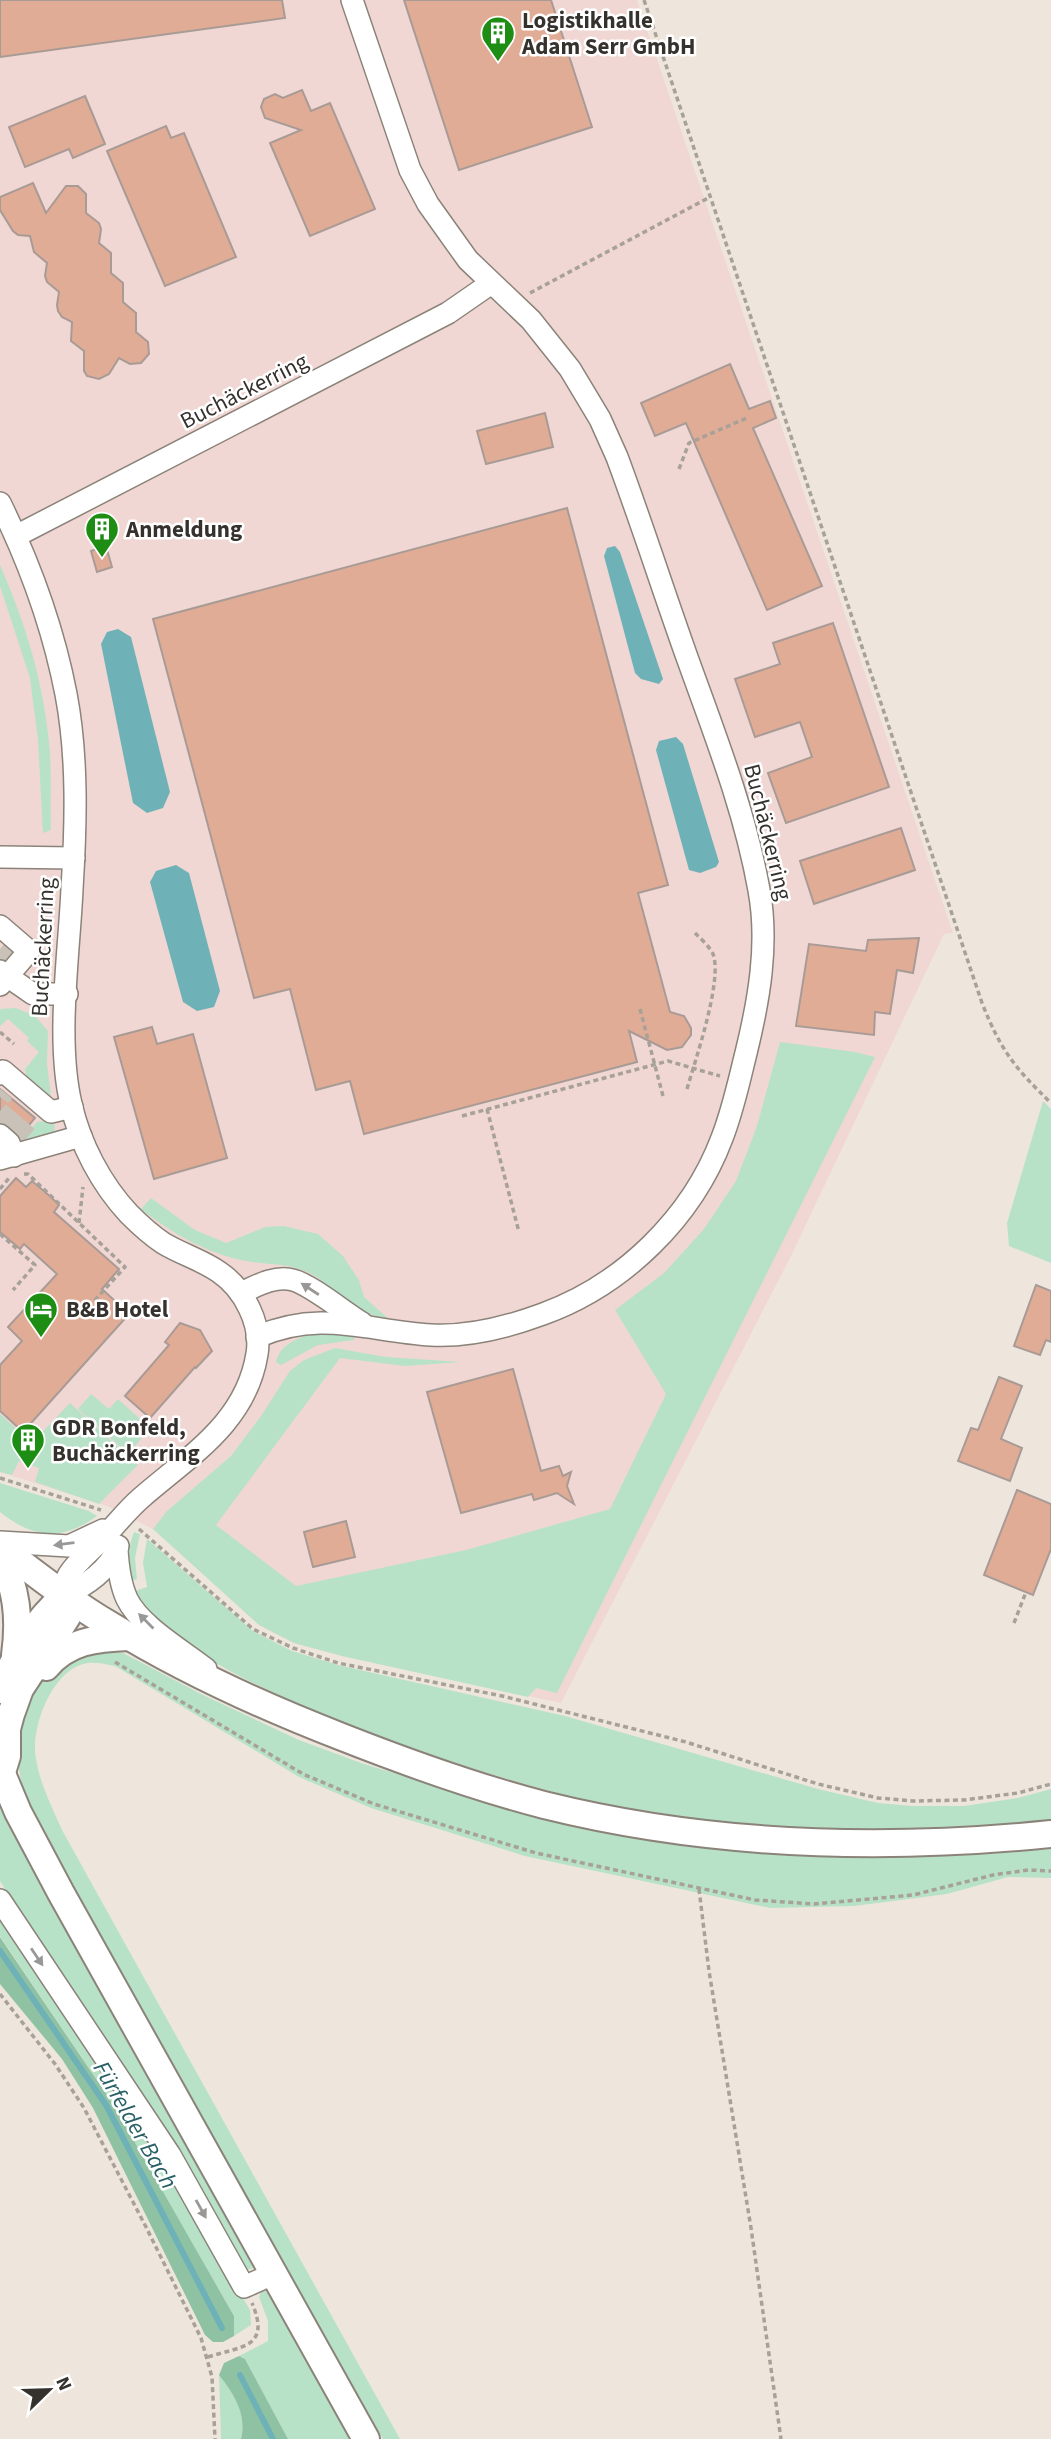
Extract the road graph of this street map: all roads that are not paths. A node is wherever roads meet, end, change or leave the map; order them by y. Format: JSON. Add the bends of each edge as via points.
{"nodes":[{"id":1,"x":352,"y":0,"type":"edge"},
{"id":2,"x":490,"y":284,"type":"junction"},
{"id":3,"x":0,"y":503,"type":"edge"},
{"id":4,"x":16,"y":536,"type":"junction"},
{"id":5,"x":0,"y":858,"type":"edge"},
{"id":6,"x":74,"y":858,"type":"junction"},
{"id":7,"x":0,"y":926,"type":"edge"},
{"id":8,"x":7,"y":971,"type":"edge"},
{"id":9,"x":66,"y":993,"type":"junction"},
{"id":10,"x":20,"y":1095,"type":"edge"},
{"id":11,"x":72,"y":1107,"type":"junction"},
{"id":12,"x":81,"y":1136,"type":"junction"},
{"id":13,"x":10,"y":1154,"type":"edge"},
{"id":14,"x":241,"y":1293,"type":"junction"},
{"id":15,"x":367,"y":1326,"type":"junction"},
{"id":16,"x":257,"y":1337,"type":"junction"},
{"id":17,"x":123,"y":1518,"type":"junction"},
{"id":18,"x":0,"y":1545,"type":"edge"},
{"id":19,"x":117,"y":1550,"type":"junction"},
{"id":20,"x":0,"y":1556,"type":"edge"},
{"id":21,"x":65,"y":1595,"type":"junction"},
{"id":22,"x":129,"y":1637,"type":"junction"},
{"id":23,"x":15,"y":1657,"type":"junction"},
{"id":24,"x":0,"y":1690,"type":"edge"},
{"id":25,"x":238,"y":1693,"type":"junction"},
{"id":26,"x":3,"y":1765,"type":"edge"},
{"id":27,"x":1051,"y":1834,"type":"edge"},
{"id":28,"x":0,"y":1900,"type":"edge"},
{"id":29,"x":273,"y":2274,"type":"junction"},
{"id":30,"x":366,"y":2439,"type":"edge"}],
"edges":[{"from":1,"to":2,"type":"street","name":"Buchäckerring","via":[[410,170],[446,232]]},
{"from":2,"to":4,"type":"street","name":"Buchäckerring","via":[[449,313]]},
{"from":2,"to":15,"type":"street","name":"Buchäckerring","via":[[549,341],[583,388],[615,453],[748,843],[759,891],[762,968],[755,1017],[722,1138],[686,1205],[656,1241],[620,1272],[543,1314],[475,1333],[433,1335]]},
{"from":3,"to":4,"type":"street","name":"Buchäckerring"},
{"from":4,"to":6,"type":"street","name":"Buchäckerring","via":[[36,584],[66,695],[74,784]]},
{"from":5,"to":6,"type":"street"},
{"from":6,"to":9,"type":"street","name":"Buchäckerring"},
{"from":7,"to":8,"type":"street","via":[[29,951]]},
{"from":8,"to":9,"type":"street","via":[[33,994]]},
{"from":9,"to":11,"type":"street","name":"Buchäckerring","via":[[64,1058]]},
{"from":10,"to":11,"type":"street","via":[[51,1112]]},
{"from":11,"to":12,"type":"street","name":"Buchäckerring"},
{"from":12,"to":13,"type":"street"},
{"from":12,"to":14,"type":"street","name":"Buchäckerring","via":[[100,1176],[129,1214],[162,1242],[219,1272]]},
{"from":15,"to":14,"type":"street","name":"Buchäckerring","one_way":true,"via":[[292,1279],[275,1279]]},
{"from":14,"to":16,"type":"street","name":"Buchäckerring"},
{"from":15,"to":16,"type":"street","name":"Buchäckerring","via":[[317,1322]]},
{"from":16,"to":17,"type":"street","name":"Buchäckerring","via":[[254,1368],[232,1417]]},
{"from":17,"to":18,"type":"street","name":"Buchäckerring","one_way":true,"via":[[69,1546]]},
{"from":17,"to":19,"type":"street"},
{"from":17,"to":21,"type":"street","name":"Buchäckerring","via":[[67,1577]]},
{"from":18,"to":21,"type":"main road"},
{"from":19,"to":21,"type":"street","via":[[85,1586]]},
{"from":25,"to":19,"type":"street","one_way":true,"via":[[149,1626],[132,1607]]},
{"from":20,"to":23,"type":"main road","via":[[17,1605]]},
{"from":21,"to":22,"type":"main road"},
{"from":21,"to":23,"type":"main road","via":[[47,1611]]},
{"from":21,"to":26,"type":"main road","via":[[67,1617],[20,1689],[7,1729]]},
{"from":22,"to":25,"type":"main road"},
{"from":22,"to":26,"type":"main road","via":[[99,1638],[56,1655],[23,1700]]},
{"from":23,"to":24,"type":"main road"},
{"from":25,"to":27,"type":"main road","via":[[451,1778],[627,1822],[734,1837],[833,1842],[905,1844]]},
{"from":26,"to":29,"type":"main road","via":[[13,1802],[55,1882]]},
{"from":28,"to":29,"type":"street","one_way":true,"via":[[170,2155],[244,2287]]},
{"from":29,"to":30,"type":"main road"}]}
